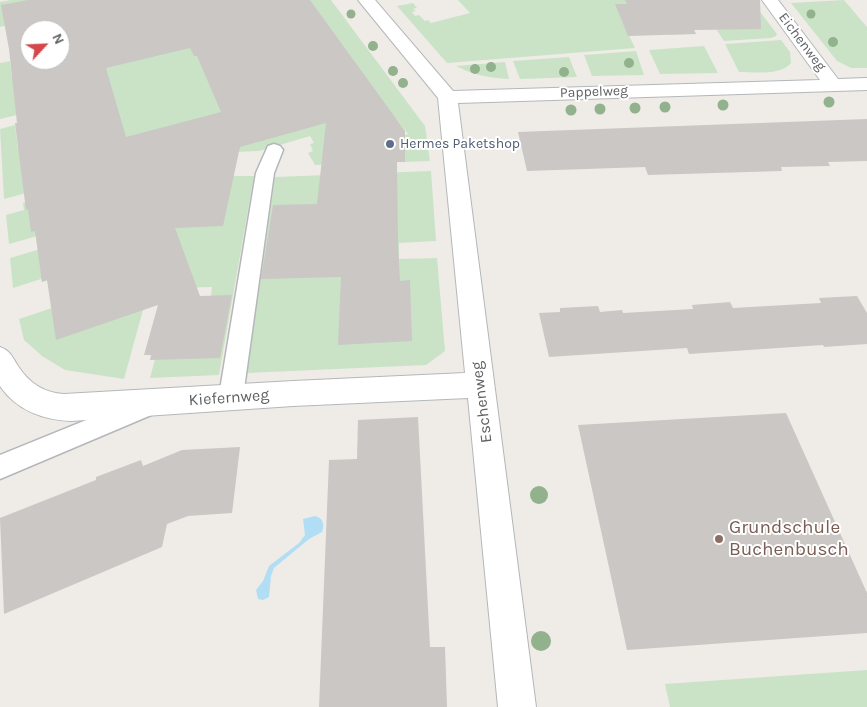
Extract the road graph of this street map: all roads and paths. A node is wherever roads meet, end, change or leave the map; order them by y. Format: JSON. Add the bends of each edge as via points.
{"nodes":[{"id":1,"x":366,"y":0,"type":"edge"},
{"id":2,"x":770,"y":0,"type":"edge"},
{"id":3,"x":867,"y":84,"type":"edge"},
{"id":4,"x":833,"y":85,"type":"junction"},
{"id":5,"x":448,"y":97,"type":"junction"},
{"id":6,"x":274,"y":150,"type":"dead end"},
{"id":7,"x":0,"y":358,"type":"edge"},
{"id":8,"x":480,"y":385,"type":"junction"},
{"id":9,"x":231,"y":396,"type":"junction"},
{"id":10,"x":156,"y":403,"type":"junction"},
{"id":11,"x":0,"y":467,"type":"edge"},
{"id":12,"x":517,"y":707,"type":"edge"}],
"edges":[{"from":1,"to":5,"type":"street"},
{"from":2,"to":4,"type":"street","name":"Eichenweg"},
{"from":3,"to":4,"type":"street","name":"Pappelweg"},
{"from":4,"to":5,"type":"street","name":"Pappelweg"},
{"from":5,"to":8,"type":"street","name":"Eschenweg"},
{"from":6,"to":9,"type":"lane","via":[[265,173]]},
{"from":7,"to":10,"type":"street","name":"Kiefernweg","via":[[6,374],[19,390],[49,405],[65,408]]},
{"from":8,"to":9,"type":"street","name":"Kiefernweg"},
{"from":8,"to":12,"type":"street","name":"Eschenweg"},
{"from":9,"to":10,"type":"street","name":"Kiefernweg"},
{"from":10,"to":11,"type":"lane"}]}
